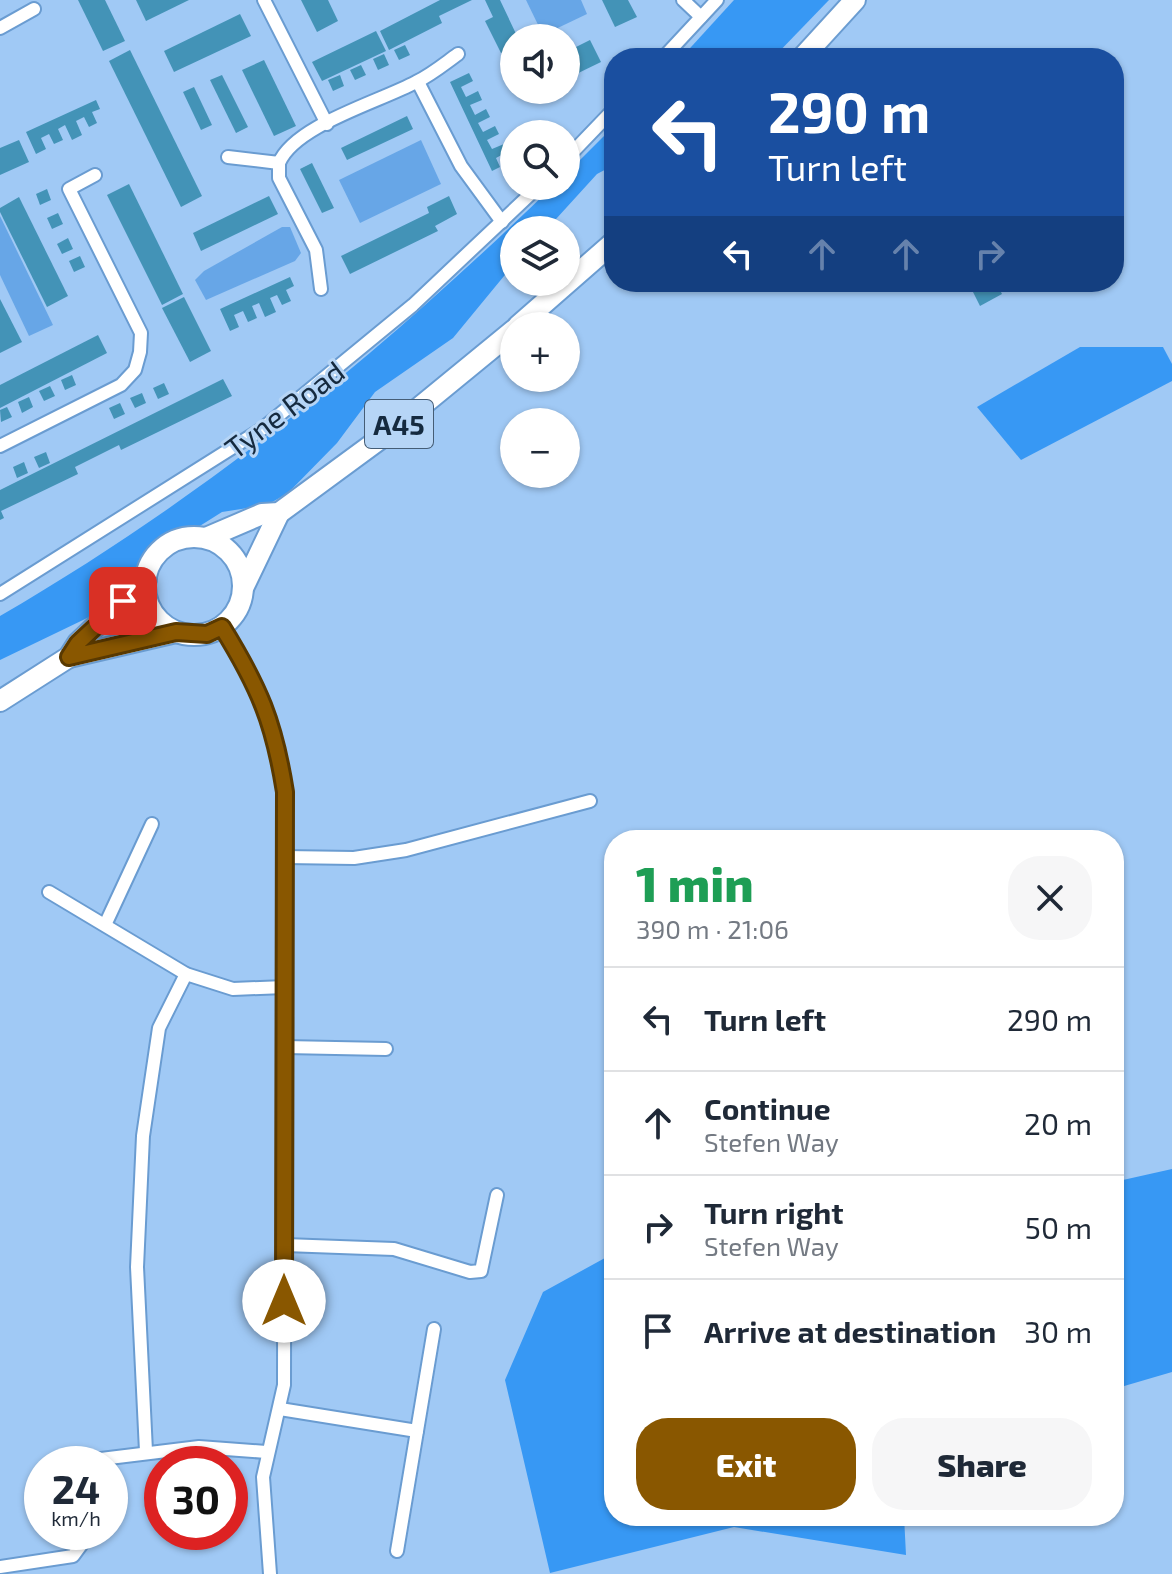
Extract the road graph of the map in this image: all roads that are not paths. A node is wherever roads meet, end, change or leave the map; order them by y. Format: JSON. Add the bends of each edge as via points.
{"nodes":[{"id":1,"x":264,"y":0,"type":"edge"},
{"id":2,"x":683,"y":0,"type":"edge"},
{"id":3,"x":717,"y":0,"type":"edge"},
{"id":4,"x":855,"y":0,"type":"edge"},
{"id":5,"x":34,"y":9,"type":"dead end"},
{"id":6,"x":701,"y":17,"type":"junction"},
{"id":7,"x":0,"y":28,"type":"edge"},
{"id":8,"x":672,"y":48,"type":"edge"},
{"id":9,"x":811,"y":48,"type":"edge"},
{"id":10,"x":458,"y":54,"type":"dead end"},
{"id":11,"x":418,"y":82,"type":"junction"},
{"id":12,"x":604,"y":119,"type":"edge"},
{"id":13,"x":327,"y":124,"type":"junction"},
{"id":14,"x":580,"y":144,"type":"edge"},
{"id":15,"x":228,"y":157,"type":"dead end"},
{"id":16,"x":279,"y":163,"type":"junction"},
{"id":17,"x":95,"y":175,"type":"dead end"},
{"id":18,"x":525,"y":200,"type":"edge"},
{"id":19,"x":508,"y":216,"type":"edge"},
{"id":20,"x":500,"y":219,"type":"edge"},
{"id":21,"x":500,"y":224,"type":"edge"},
{"id":22,"x":604,"y":251,"type":"edge"},
{"id":23,"x":321,"y":289,"type":"dead end"},
{"id":24,"x":534,"y":312,"type":"edge"},
{"id":25,"x":500,"y":341,"type":"edge"},
{"id":26,"x":0,"y":446,"type":"edge"},
{"id":27,"x":279,"y":513,"type":"junction"},
{"id":28,"x":206,"y":538,"type":"junction"},
{"id":29,"x":146,"y":579,"type":"junction"},
{"id":30,"x":244,"y":586,"type":"junction"},
{"id":31,"x":0,"y":594,"type":"edge"},
{"id":32,"x":222,"y":627,"type":"junction"},
{"id":33,"x":176,"y":632,"type":"junction"},
{"id":34,"x":69,"y":657,"type":"junction"},
{"id":35,"x":0,"y":701,"type":"edge"},
{"id":36,"x":590,"y":801,"type":"dead end"},
{"id":37,"x":152,"y":824,"type":"dead end"},
{"id":38,"x":285,"y":857,"type":"junction"},
{"id":39,"x":49,"y":892,"type":"dead end"},
{"id":40,"x":105,"y":925,"type":"junction"},
{"id":41,"x":186,"y":974,"type":"junction"},
{"id":42,"x":285,"y":987,"type":"junction"},
{"id":43,"x":285,"y":1047,"type":"junction"},
{"id":44,"x":386,"y":1049,"type":"dead end"},
{"id":45,"x":497,"y":1195,"type":"dead end"},
{"id":46,"x":285,"y":1245,"type":"junction"},
{"id":47,"x":434,"y":1329,"type":"dead end"},
{"id":48,"x":280,"y":1409,"type":"junction"},
{"id":49,"x":417,"y":1431,"type":"junction"},
{"id":50,"x":146,"y":1446,"type":"edge"},
{"id":51,"x":248,"y":1451,"type":"edge"},
{"id":52,"x":266,"y":1452,"type":"junction"},
{"id":53,"x":77,"y":1550,"type":"edge"},
{"id":54,"x":397,"y":1551,"type":"dead end"},
{"id":55,"x":0,"y":1567,"type":"edge"},
{"id":56,"x":270,"y":1574,"type":"edge"}],
"edges":[{"from":1,"to":13,"type":"street"},
{"from":2,"to":6,"type":"street"},
{"from":3,"to":6,"type":"street"},
{"from":4,"to":9,"type":"highway"},
{"from":5,"to":7,"type":"street"},
{"from":6,"to":8,"type":"street"},
{"from":10,"to":11,"type":"street"},
{"from":11,"to":13,"type":"street"},
{"from":11,"to":20,"type":"street","via":[[461,166]]},
{"from":12,"to":14,"type":"street"},
{"from":13,"to":16,"type":"street","via":[[285,148]]},
{"from":15,"to":16,"type":"street"},
{"from":16,"to":23,"type":"street","via":[[279,178],[316,250]]},
{"from":17,"to":26,"type":"street","via":[[69,189],[141,333],[135,370],[101,397]]},
{"from":18,"to":19,"type":"street","name":"Tyne Road"},
{"from":21,"to":31,"type":"street","name":"Tyne Road","via":[[346,363],[262,429]]},
{"from":22,"to":24,"type":"highway","number":"A45"},
{"from":25,"to":27,"type":"highway","number":"A45"},
{"from":27,"to":28,"type":"highway","number":"A45","via":[[262,514]]},
{"from":27,"to":30,"type":"highway","number":"A45"},
{"from":28,"to":29,"type":"highway","via":[[190,537],[161,550]]},
{"from":28,"to":30,"type":"highway","via":[[234,556]]},
{"from":29,"to":33,"type":"highway","via":[[152,611]]},
{"from":29,"to":34,"type":"highway"},
{"from":30,"to":32,"type":"highway","via":[[241,602]]},
{"from":32,"to":33,"type":"highway","via":[[207,634]]},
{"from":32,"to":38,"type":"street","via":[[270,716],[285,792]]},
{"from":33,"to":34,"type":"highway"},
{"from":34,"to":35,"type":"highway"},
{"from":36,"to":38,"type":"street","via":[[406,850],[354,858]]},
{"from":37,"to":40,"type":"street"},
{"from":38,"to":42,"type":"street"},
{"from":39,"to":40,"type":"street"},
{"from":40,"to":41,"type":"street"},
{"from":41,"to":42,"type":"street","via":[[233,989]]},
{"from":41,"to":50,"type":"street","via":[[159,1028],[143,1136],[137,1267]]},
{"from":42,"to":43,"type":"street"},
{"from":43,"to":44,"type":"street"},
{"from":43,"to":46,"type":"street"},
{"from":45,"to":46,"type":"street","via":[[481,1271],[394,1249]]},
{"from":46,"to":48,"type":"street"},
{"from":47,"to":49,"type":"street"},
{"from":48,"to":49,"type":"street"},
{"from":48,"to":52,"type":"street"},
{"from":49,"to":54,"type":"street"},
{"from":51,"to":52,"type":"street"},
{"from":52,"to":56,"type":"street"},
{"from":53,"to":55,"type":"street","via":[[73,1556]]}]}
